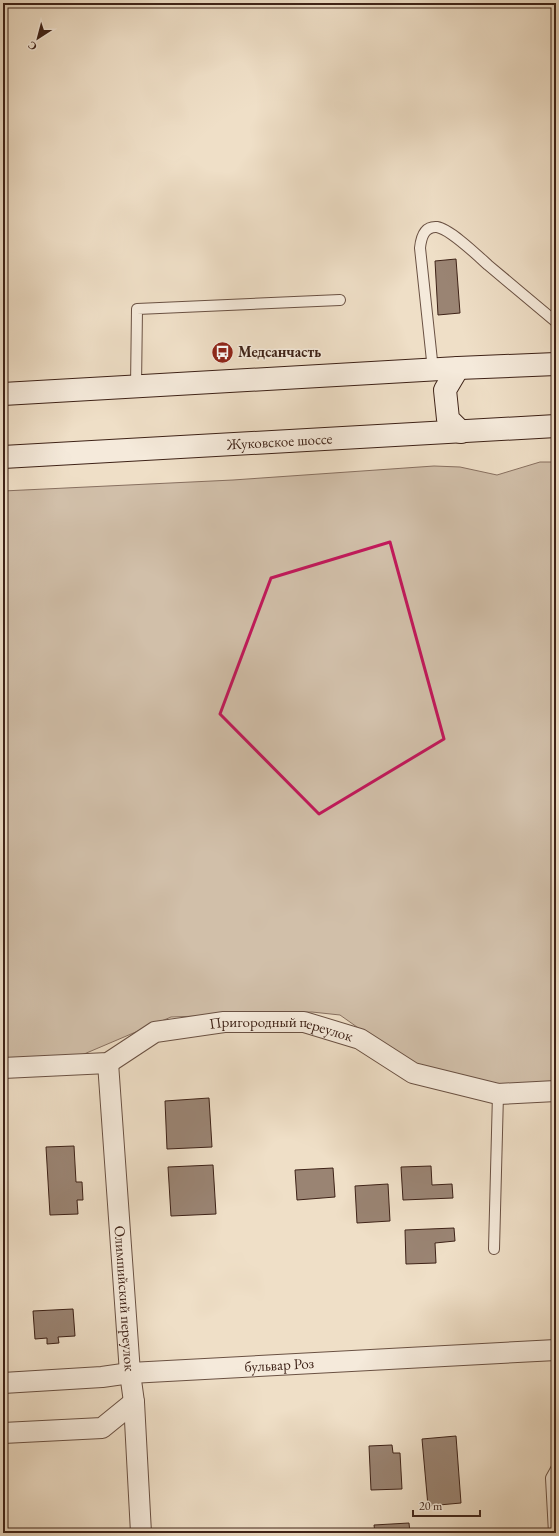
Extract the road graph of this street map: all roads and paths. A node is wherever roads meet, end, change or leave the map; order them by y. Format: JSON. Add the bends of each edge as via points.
{"nodes":[{"id":1,"x":340,"y":300,"type":"dead end"},
{"id":2,"x":556,"y":322,"type":"edge"},
{"id":3,"x":556,"y":364,"type":"edge"},
{"id":4,"x":458,"y":368,"type":"junction"},
{"id":5,"x":433,"y":370,"type":"junction"},
{"id":6,"x":136,"y":386,"type":"junction"},
{"id":7,"x":3,"y":394,"type":"edge"},
{"id":8,"x":556,"y":426,"type":"edge"},
{"id":9,"x":461,"y":432,"type":"junction"},
{"id":10,"x":3,"y":457,"type":"edge"},
{"id":11,"x":108,"y":1063,"type":"junction"},
{"id":12,"x":3,"y":1068,"type":"edge"},
{"id":13,"x":556,"y":1091,"type":"edge"},
{"id":14,"x":498,"y":1094,"type":"junction"},
{"id":15,"x":494,"y":1249,"type":"dead end"},
{"id":16,"x":556,"y":1350,"type":"edge"},
{"id":17,"x":130,"y":1372,"type":"junction"},
{"id":18,"x":3,"y":1382,"type":"edge"},
{"id":19,"x":134,"y":1402,"type":"junction"},
{"id":20,"x":3,"y":1434,"type":"edge"},
{"id":21,"x":556,"y":1469,"type":"edge"},
{"id":22,"x":141,"y":1533,"type":"edge"},
{"id":23,"x":554,"y":1533,"type":"edge"}],
"edges":[{"from":1,"to":6,"type":"lane","via":[[136,309]]},
{"from":2,"to":5,"type":"lane","via":[[457,238],[439,227],[432,227],[424,233],[420,248]]},
{"from":3,"to":4,"type":"main road"},
{"from":4,"to":5,"type":"main road"},
{"from":4,"to":9,"type":"main road","via":[[445,390],[448,419]]},
{"from":5,"to":6,"type":"main road"},
{"from":6,"to":7,"type":"main road"},
{"from":8,"to":9,"type":"main road","name":"Жуковское шоссе"},
{"from":9,"to":10,"type":"main road","name":"Жуковское шоссе"},
{"from":11,"to":12,"type":"street"},
{"from":11,"to":14,"type":"street","name":"Пригородный переулок","via":[[155,1032],[224,1022],[304,1022],[360,1038],[413,1073]]},
{"from":11,"to":17,"type":"street","name":"Олимпийский переулок"},
{"from":13,"to":14,"type":"street","name":"Пригородный переулок"},
{"from":14,"to":15,"type":"lane"},
{"from":16,"to":17,"type":"street","name":"бульвар Роз"},
{"from":17,"to":18,"type":"street","name":"бульвар Роз","via":[[102,1377]]},
{"from":17,"to":19,"type":"street","name":"Олимпийский переулок"},
{"from":19,"to":20,"type":"street","via":[[102,1428]]},
{"from":19,"to":22,"type":"street","name":"Олимпийский переулок"},
{"from":21,"to":23,"type":"lane","via":[[551,1478]]}]}
